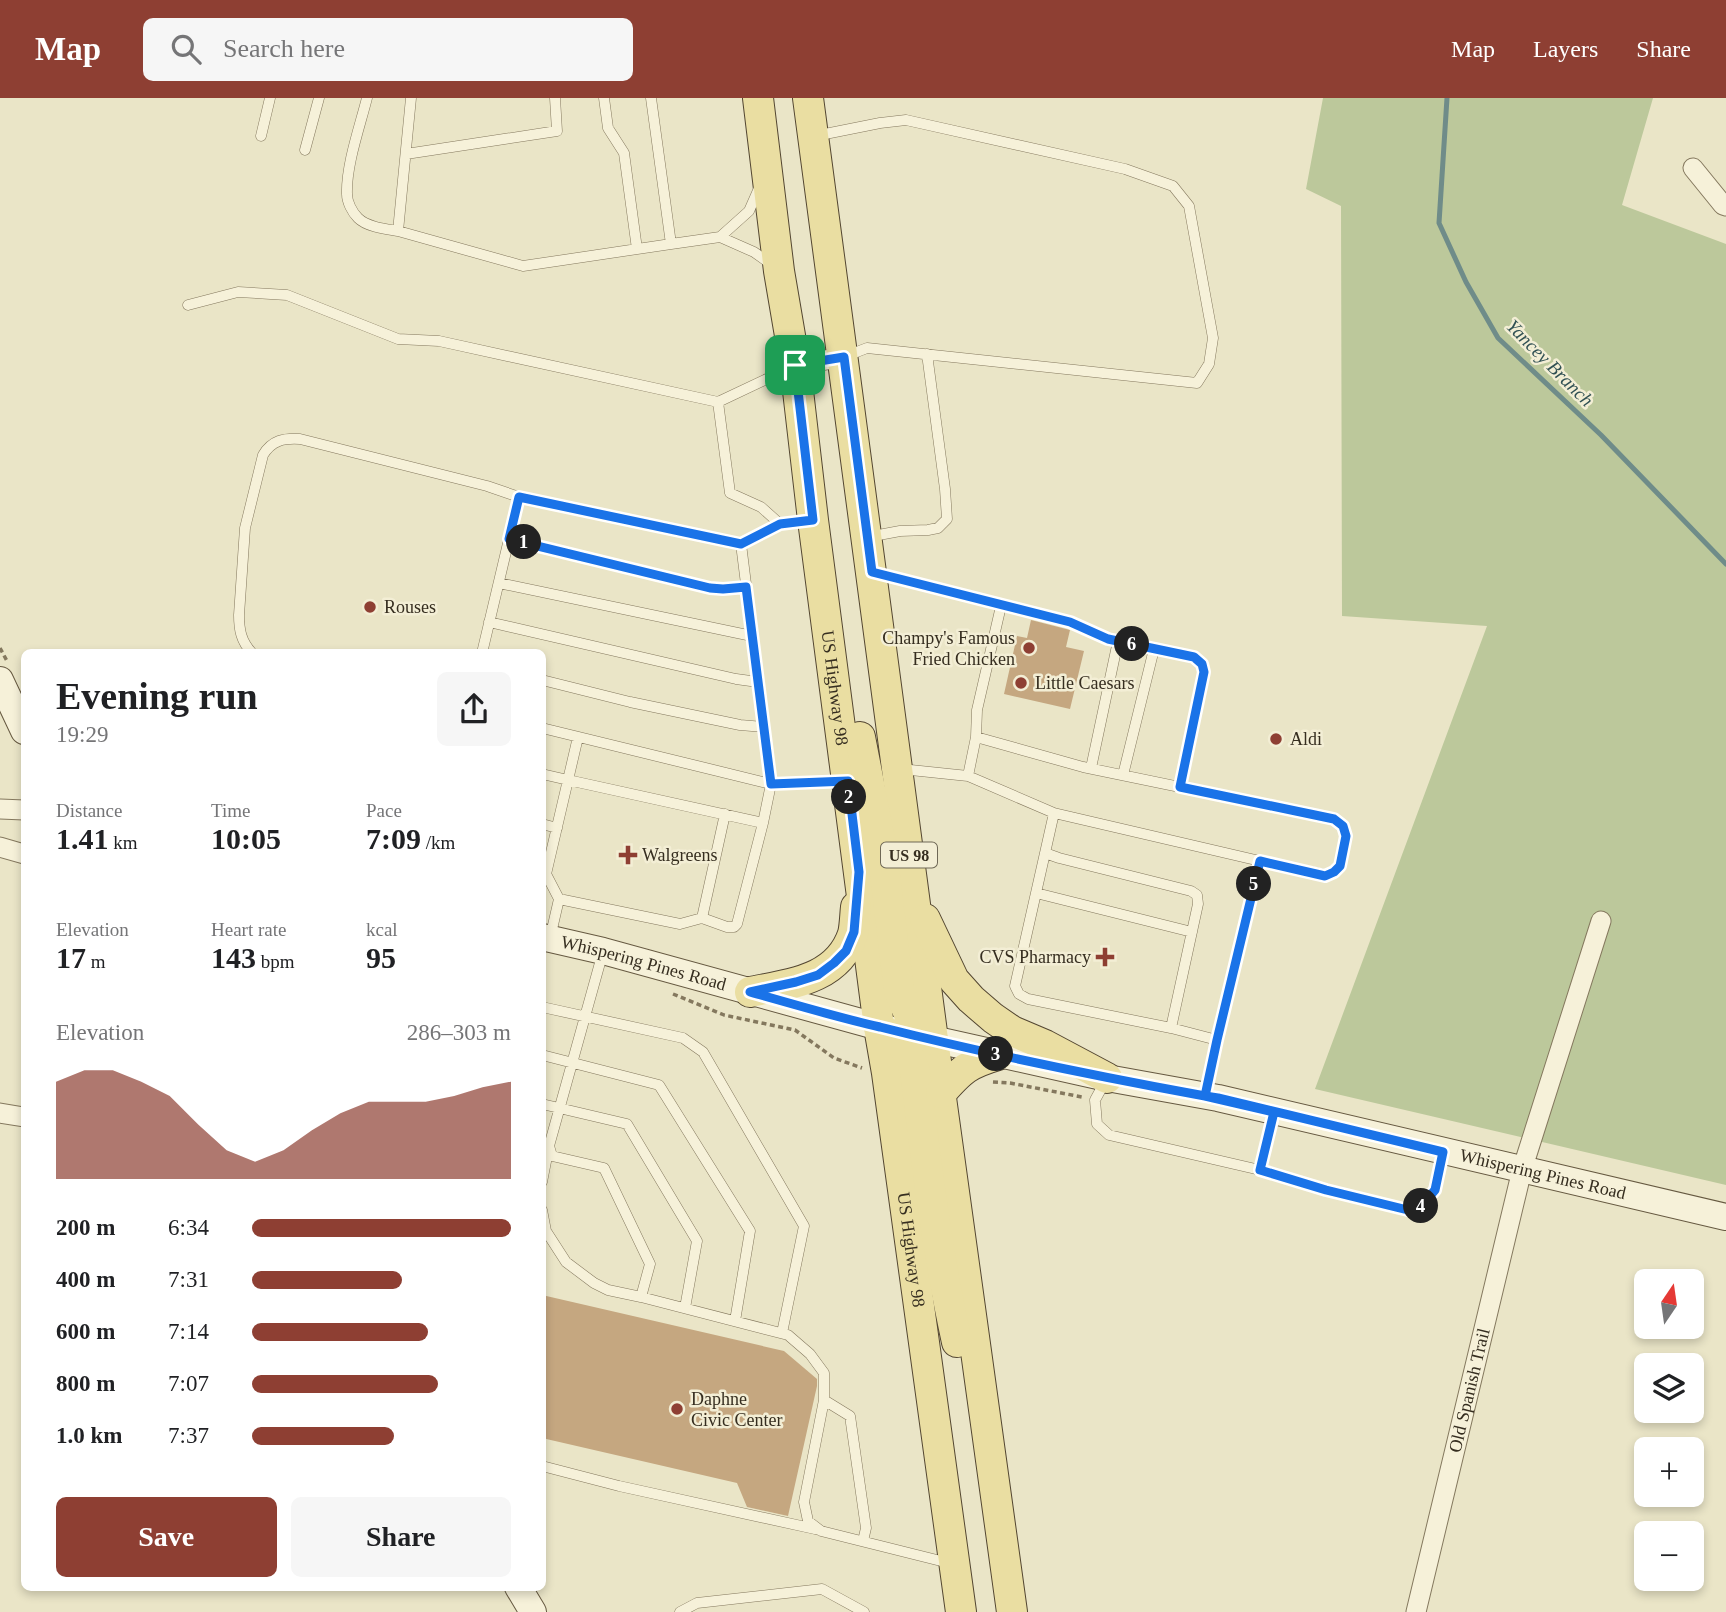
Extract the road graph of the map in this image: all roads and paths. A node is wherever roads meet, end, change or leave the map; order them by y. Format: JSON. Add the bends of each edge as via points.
{"nodes":[{"id":1,"x":270,"y":98,"type":"edge"},
{"id":2,"x":319,"y":98,"type":"edge"},
{"id":3,"x":367,"y":98,"type":"edge"},
{"id":4,"x":411,"y":98,"type":"edge"},
{"id":5,"x":555,"y":98,"type":"edge"},
{"id":6,"x":604,"y":98,"type":"edge"},
{"id":7,"x":651,"y":98,"type":"edge"},
{"id":8,"x":758,"y":98,"type":"edge"},
{"id":9,"x":808,"y":98,"type":"edge"},
{"id":10,"x":261,"y":135,"type":"dead end"},
{"id":11,"x":814,"y":136,"type":"junction"},
{"id":12,"x":305,"y":150,"type":"dead end"},
{"id":13,"x":406,"y":154,"type":"junction"},
{"id":14,"x":1693,"y":168,"type":"dead end"},
{"id":15,"x":768,"y":169,"type":"junction"},
{"id":16,"x":1726,"y":206,"type":"edge"},
{"id":17,"x":398,"y":231,"type":"junction"},
{"id":18,"x":720,"y":237,"type":"junction"},
{"id":19,"x":671,"y":244,"type":"junction"},
{"id":20,"x":636,"y":249,"type":"junction"},
{"id":21,"x":779,"y":271,"type":"junction"},
{"id":22,"x":188,"y":304,"type":"dead end"},
{"id":23,"x":927,"y":354,"type":"junction"},
{"id":24,"x":844,"y":357,"type":"junction"},
{"id":25,"x":795,"y":365,"type":"junction"},
{"id":26,"x":718,"y":402,"type":"junction"},
{"id":27,"x":519,"y":497,"type":"junction"},
{"id":28,"x":813,"y":520,"type":"junction"},
{"id":29,"x":780,"y":524,"type":"junction"},
{"id":30,"x":867,"y":537,"type":"junction"},
{"id":31,"x":509,"y":539,"type":"junction"},
{"id":32,"x":741,"y":544,"type":"junction"},
{"id":33,"x":872,"y":572,"type":"junction"},
{"id":34,"x":499,"y":583,"type":"junction"},
{"id":35,"x":746,"y":587,"type":"junction"},
{"id":36,"x":1001,"y":606,"type":"junction"},
{"id":37,"x":826,"y":615,"type":"junction"},
{"id":38,"x":489,"y":622,"type":"junction"},
{"id":39,"x":752,"y":636,"type":"junction"},
{"id":40,"x":1118,"y":641,"type":"junction"},
{"id":41,"x":249,"y":649,"type":"edge"},
{"id":42,"x":483,"y":649,"type":"edge"},
{"id":43,"x":1154,"y":649,"type":"junction"},
{"id":44,"x":546,"y":681,"type":"edge"},
{"id":45,"x":758,"y":682,"type":"junction"},
{"id":46,"x":3,"y":691,"type":"edge"},
{"id":47,"x":21,"y":725,"type":"edge"},
{"id":48,"x":764,"y":727,"type":"junction"},
{"id":49,"x":546,"y":729,"type":"edge"},
{"id":50,"x":578,"y":737,"type":"junction"},
{"id":51,"x":976,"y":737,"type":"junction"},
{"id":52,"x":1091,"y":768,"type":"junction"},
{"id":53,"x":897,"y":769,"type":"junction"},
{"id":54,"x":546,"y":775,"type":"edge"},
{"id":55,"x":1123,"y":775,"type":"junction"},
{"id":56,"x":968,"y":776,"type":"junction"},
{"id":57,"x":568,"y":780,"type":"junction"},
{"id":58,"x":848,"y":781,"type":"junction"},
{"id":59,"x":771,"y":784,"type":"junction"},
{"id":60,"x":1180,"y":787,"type":"junction"},
{"id":61,"x":0,"y":808,"type":"edge"},
{"id":62,"x":21,"y":810,"type":"edge"},
{"id":63,"x":1054,"y":813,"type":"junction"},
{"id":64,"x":725,"y":814,"type":"junction"},
{"id":65,"x":763,"y":823,"type":"junction"},
{"id":66,"x":546,"y":825,"type":"edge"},
{"id":67,"x":557,"y":828,"type":"junction"},
{"id":68,"x":0,"y":847,"type":"edge"},
{"id":69,"x":21,"y":853,"type":"edge"},
{"id":70,"x":1045,"y":853,"type":"junction"},
{"id":71,"x":1260,"y":861,"type":"junction"},
{"id":72,"x":546,"y":866,"type":"edge"},
{"id":73,"x":859,"y":872,"type":"junction"},
{"id":74,"x":546,"y":876,"type":"edge"},
{"id":75,"x":1036,"y":893,"type":"junction"},
{"id":76,"x":914,"y":895,"type":"junction"},
{"id":77,"x":559,"y":898,"type":"junction"},
{"id":78,"x":702,"y":918,"type":"junction"},
{"id":79,"x":1601,"y":921,"type":"dead end"},
{"id":80,"x":1192,"y":932,"type":"junction"},
{"id":81,"x":546,"y":937,"type":"edge"},
{"id":82,"x":603,"y":951,"type":"junction"},
{"id":83,"x":750,"y":992,"type":"junction"},
{"id":84,"x":546,"y":1008,"type":"edge"},
{"id":85,"x":585,"y":1017,"type":"junction"},
{"id":86,"x":879,"y":1027,"type":"junction"},
{"id":87,"x":1171,"y":1028,"type":"junction"},
{"id":88,"x":933,"y":1040,"type":"junction"},
{"id":89,"x":1217,"y":1040,"type":"junction"},
{"id":90,"x":998,"y":1055,"type":"junction"},
{"id":91,"x":546,"y":1056,"type":"edge"},
{"id":92,"x":571,"y":1062,"type":"junction"},
{"id":93,"x":1107,"y":1078,"type":"junction"},
{"id":94,"x":941,"y":1093,"type":"junction"},
{"id":95,"x":1205,"y":1096,"type":"junction"},
{"id":96,"x":546,"y":1105,"type":"edge"},
{"id":97,"x":559,"y":1108,"type":"junction"},
{"id":98,"x":1274,"y":1112,"type":"junction"},
{"id":99,"x":0,"y":1113,"type":"edge"},
{"id":100,"x":21,"y":1116,"type":"edge"},
{"id":101,"x":549,"y":1146,"type":"junction"},
{"id":102,"x":1443,"y":1152,"type":"junction"},
{"id":103,"x":546,"y":1161,"type":"edge"},
{"id":104,"x":1260,"y":1170,"type":"junction"},
{"id":105,"x":1522,"y":1170,"type":"junction"},
{"id":106,"x":1726,"y":1217,"type":"edge"},
{"id":107,"x":546,"y":1231,"type":"edge"},
{"id":108,"x":642,"y":1297,"type":"junction"},
{"id":109,"x":684,"y":1308,"type":"junction"},
{"id":110,"x":735,"y":1321,"type":"junction"},
{"id":111,"x":782,"y":1333,"type":"junction"},
{"id":112,"x":824,"y":1400,"type":"junction"},
{"id":113,"x":546,"y":1467,"type":"edge"},
{"id":114,"x":992,"y":1474,"type":"junction"},
{"id":115,"x":823,"y":1531,"type":"junction"},
{"id":116,"x":863,"y":1541,"type":"junction"},
{"id":117,"x":955,"y":1565,"type":"junction"},
{"id":118,"x":520,"y":1591,"type":"edge"},
{"id":119,"x":533,"y":1612,"type":"edge"},
{"id":120,"x":680,"y":1612,"type":"edge"},
{"id":121,"x":864,"y":1612,"type":"edge"},
{"id":122,"x":961,"y":1612,"type":"edge"},
{"id":123,"x":1012,"y":1612,"type":"edge"},
{"id":124,"x":1416,"y":1612,"type":"edge"}],
"edges":[{"from":1,"to":10,"type":"lane"},
{"from":2,"to":12,"type":"lane"},
{"from":3,"to":17,"type":"lane","via":[[346,196],[359,220]]},
{"from":4,"to":13,"type":"lane"},
{"from":5,"to":13,"type":"lane","via":[[558,131]]},
{"from":6,"to":20,"type":"lane","via":[[608,128],[624,153]]},
{"from":7,"to":19,"type":"lane"},
{"from":8,"to":15,"type":"main road","name":"US Highway 98","number":"US 98"},
{"from":9,"to":11,"type":"main road","number":"US 98"},
{"from":11,"to":23,"type":"lane","via":[[906,120],[1125,169],[1172,186],[1189,206],[1213,338],[1209,364],[1197,383]]},
{"from":11,"to":24,"type":"main road","number":"US 98"},
{"from":13,"to":17,"type":"lane"},
{"from":14,"to":16,"type":"street"},
{"from":15,"to":18,"type":"lane","via":[[749,211]]},
{"from":15,"to":21,"type":"main road","name":"US Highway 98","number":"US 98"},
{"from":17,"to":20,"type":"lane","via":[[523,266]]},
{"from":18,"to":19,"type":"lane"},
{"from":18,"to":21,"type":"lane","via":[[754,252]]},
{"from":19,"to":20,"type":"lane"},
{"from":21,"to":25,"type":"main road","name":"US Highway 98","number":"US 98"},
{"from":22,"to":26,"type":"lane","via":[[238,292],[287,295],[398,339],[439,341]]},
{"from":23,"to":24,"type":"lane","via":[[867,348]]},
{"from":23,"to":30,"type":"lane","via":[[947,519],[938,528]]},
{"from":24,"to":25,"type":"street"},
{"from":24,"to":30,"type":"main road","number":"US 98"},
{"from":25,"to":26,"type":"lane"},
{"from":25,"to":28,"type":"main road","name":"US Highway 98","number":"US 98"},
{"from":26,"to":29,"type":"lane","via":[[730,493],[761,507]]},
{"from":27,"to":31,"type":"lane"},
{"from":27,"to":32,"type":"lane"},
{"from":27,"to":41,"type":"lane","via":[[300,439],[274,442],[263,455],[245,527],[239,628]]},
{"from":28,"to":29,"type":"lane"},
{"from":28,"to":37,"type":"main road","name":"US Highway 98","number":"US 98"},
{"from":29,"to":32,"type":"lane"},
{"from":30,"to":33,"type":"main road","number":"US 98"},
{"from":31,"to":34,"type":"lane"},
{"from":31,"to":35,"type":"lane","via":[[710,588]]},
{"from":32,"to":35,"type":"lane"},
{"from":33,"to":36,"type":"lane"},
{"from":33,"to":53,"type":"main road","number":"US 98"},
{"from":34,"to":38,"type":"lane"},
{"from":34,"to":39,"type":"lane"},
{"from":35,"to":39,"type":"lane"},
{"from":36,"to":40,"type":"lane","via":[[1070,622]]},
{"from":36,"to":51,"type":"lane","via":[[977,710]]},
{"from":37,"to":58,"type":"main road","name":"US Highway 98","number":"US 98"},
{"from":37,"to":88,"type":"main road","via":[[852,693],[882,850],[899,990],[912,1021]]},
{"from":38,"to":42,"type":"lane"},
{"from":38,"to":45,"type":"lane"},
{"from":39,"to":45,"type":"lane"},
{"from":40,"to":43,"type":"lane"},
{"from":40,"to":52,"type":"lane"},
{"from":43,"to":55,"type":"lane"},
{"from":43,"to":60,"type":"lane","via":[[1194,657],[1204,672]]},
{"from":44,"to":48,"type":"lane"},
{"from":45,"to":48,"type":"lane"},
{"from":46,"to":47,"type":"street"},
{"from":48,"to":59,"type":"lane"},
{"from":49,"to":50,"type":"lane"},
{"from":50,"to":57,"type":"lane"},
{"from":50,"to":59,"type":"lane"},
{"from":51,"to":52,"type":"lane"},
{"from":51,"to":56,"type":"lane"},
{"from":52,"to":55,"type":"lane"},
{"from":53,"to":56,"type":"lane"},
{"from":53,"to":76,"type":"main road","number":"US 98"},
{"from":54,"to":57,"type":"lane"},
{"from":55,"to":60,"type":"lane"},
{"from":56,"to":63,"type":"lane"},
{"from":57,"to":64,"type":"lane"},
{"from":57,"to":67,"type":"lane"},
{"from":58,"to":59,"type":"lane"},
{"from":58,"to":73,"type":"main road","name":"US Highway 98","number":"US 98"},
{"from":59,"to":65,"type":"lane"},
{"from":60,"to":71,"type":"lane","via":[[1334,819],[1343,826],[1346,836],[1340,866],[1325,876]]},
{"from":61,"to":62,"type":"street"},
{"from":63,"to":70,"type":"lane"},
{"from":63,"to":71,"type":"lane"},
{"from":64,"to":65,"type":"lane"},
{"from":64,"to":78,"type":"lane"},
{"from":65,"to":78,"type":"lane","via":[[737,924],[727,927]]},
{"from":66,"to":67,"type":"lane"},
{"from":67,"to":72,"type":"lane"},
{"from":68,"to":69,"type":"street"},
{"from":70,"to":75,"type":"lane"},
{"from":70,"to":80,"type":"lane","via":[[1191,891],[1198,904]]},
{"from":71,"to":89,"type":"lane"},
{"from":73,"to":83,"type":"main road","via":[[854,932],[846,951],[818,975]]},
{"from":73,"to":86,"type":"main road","name":"US Highway 98","number":"US 98"},
{"from":74,"to":77,"type":"lane"},
{"from":75,"to":80,"type":"lane"},
{"from":75,"to":87,"type":"lane","via":[[1015,986],[1019,994]]},
{"from":76,"to":88,"type":"main road","number":"US 98"},
{"from":76,"to":93,"type":"main road","via":[[954,981],[971,999],[1012,1031]]},
{"from":77,"to":78,"type":"lane","via":[[680,923]]},
{"from":77,"to":81,"type":"lane"},
{"from":79,"to":105,"type":"street","name":"Old Spanish Trail"},
{"from":80,"to":87,"type":"lane"},
{"from":81,"to":82,"type":"street","name":"Whispering Pines Road"},
{"from":82,"to":83,"type":"street","name":"Whispering Pines Road"},
{"from":82,"to":85,"type":"lane"},
{"from":83,"to":86,"type":"street","name":"Whispering Pines Road"},
{"from":84,"to":85,"type":"lane"},
{"from":85,"to":92,"type":"lane"},
{"from":85,"to":111,"type":"lane","via":[[683,1038],[703,1052],[804,1226]]},
{"from":86,"to":88,"type":"street","name":"Whispering Pines Road"},
{"from":86,"to":114,"type":"main road","via":[[898,1040],[915,1072],[945,1288]]},
{"from":86,"to":117,"type":"main road","name":"US Highway 98","number":"US 98"},
{"from":87,"to":89,"type":"lane"},
{"from":88,"to":90,"type":"street","name":"Whispering Pines Road"},
{"from":88,"to":94,"type":"main road","number":"US 98"},
{"from":89,"to":95,"type":"lane"},
{"from":90,"to":93,"type":"street","name":"Whispering Pines Road"},
{"from":90,"to":94,"type":"main road","via":[[959,1072]]},
{"from":91,"to":92,"type":"lane"},
{"from":92,"to":97,"type":"lane"},
{"from":92,"to":110,"type":"lane","via":[[659,1085],[750,1231]]},
{"from":93,"to":95,"type":"street","name":"Whispering Pines Road"},
{"from":93,"to":104,"type":"lane","via":[[1096,1100],[1097,1125],[1109,1135]]},
{"from":94,"to":114,"type":"main road","number":"US 98"},
{"from":95,"to":98,"type":"street","name":"Whispering Pines Road"},
{"from":96,"to":97,"type":"lane"},
{"from":97,"to":101,"type":"lane"},
{"from":97,"to":109,"type":"lane","via":[[626,1124],[697,1241]]},
{"from":98,"to":102,"type":"street","name":"Whispering Pines Road"},
{"from":98,"to":104,"type":"lane"},
{"from":99,"to":100,"type":"street"},
{"from":101,"to":103,"type":"lane"},
{"from":101,"to":108,"type":"lane","via":[[552,1156],[604,1168],[650,1264]]},
{"from":102,"to":104,"type":"lane","via":[[1435,1190],[1416,1212]]},
{"from":102,"to":105,"type":"street","name":"Whispering Pines Road"},
{"from":105,"to":106,"type":"street","name":"Whispering Pines Road"},
{"from":105,"to":124,"type":"street","name":"Old Spanish Trail"},
{"from":107,"to":108,"type":"lane","via":[[566,1262],[594,1283]]},
{"from":108,"to":109,"type":"lane"},
{"from":109,"to":110,"type":"lane"},
{"from":110,"to":111,"type":"lane"},
{"from":111,"to":112,"type":"lane","via":[[810,1354],[824,1373]]},
{"from":112,"to":115,"type":"lane","via":[[804,1502],[808,1521]]},
{"from":112,"to":116,"type":"lane","via":[[850,1416],[866,1528]]},
{"from":113,"to":115,"type":"lane"},
{"from":114,"to":123,"type":"main road","number":"US 98"},
{"from":115,"to":116,"type":"lane"},
{"from":116,"to":117,"type":"lane"},
{"from":117,"to":122,"type":"main road","name":"US Highway 98","number":"US 98"},
{"from":118,"to":119,"type":"street"},
{"from":120,"to":121,"type":"lane","via":[[697,1603],[822,1589]]}]}
